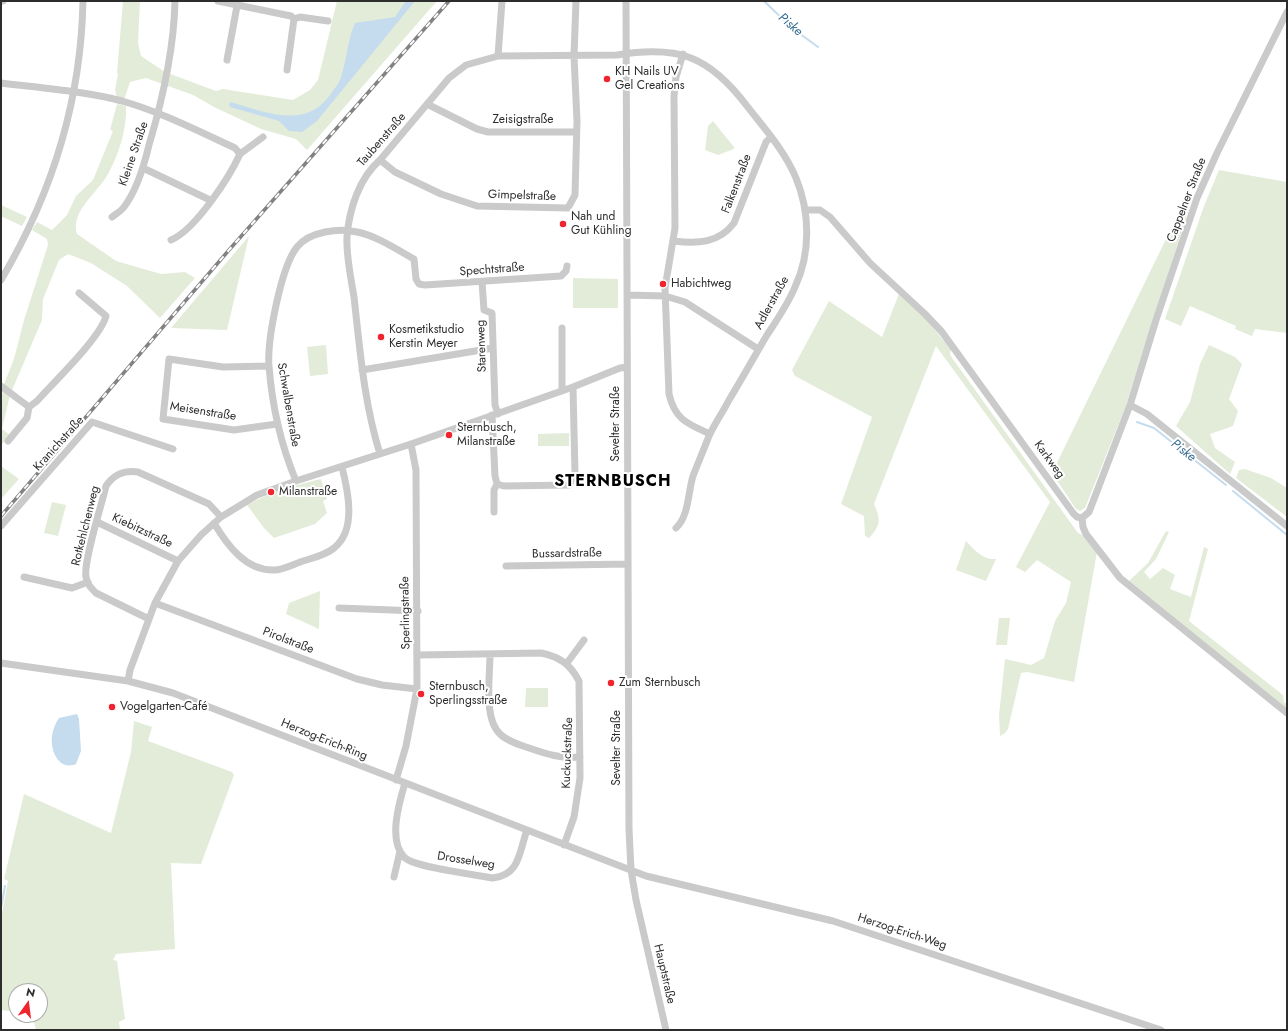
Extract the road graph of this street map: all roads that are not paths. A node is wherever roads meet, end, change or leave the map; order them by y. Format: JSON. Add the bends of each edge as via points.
{"nodes":[{"id":1,"x":83,"y":1,"type":"edge"},
{"id":2,"x":175,"y":1,"type":"edge"},
{"id":3,"x":218,"y":1,"type":"edge"},
{"id":4,"x":502,"y":1,"type":"edge"},
{"id":5,"x":576,"y":1,"type":"edge"},
{"id":6,"x":626,"y":1,"type":"edge"},
{"id":7,"x":236,"y":6,"type":"junction"},
{"id":8,"x":1287,"y":12,"type":"edge"},
{"id":9,"x":294,"y":19,"type":"junction"},
{"id":10,"x":328,"y":21,"type":"dead end"},
{"id":11,"x":626,"y":53,"type":"junction"},
{"id":12,"x":683,"y":54,"type":"junction"},
{"id":13,"x":498,"y":56,"type":"junction"},
{"id":14,"x":574,"y":56,"type":"junction"},
{"id":15,"x":226,"y":60,"type":"dead end"},
{"id":16,"x":287,"y":70,"type":"dead end"},
{"id":17,"x":1,"y":83,"type":"edge"},
{"id":18,"x":74,"y":92,"type":"junction"},
{"id":19,"x":427,"y":104,"type":"junction"},
{"id":20,"x":158,"y":114,"type":"junction"},
{"id":21,"x":576,"y":132,"type":"junction"},
{"id":22,"x":771,"y":137,"type":"junction"},
{"id":23,"x":264,"y":138,"type":"dead end"},
{"id":24,"x":240,"y":154,"type":"junction"},
{"id":25,"x":380,"y":160,"type":"junction"},
{"id":26,"x":143,"y":168,"type":"junction"},
{"id":27,"x":210,"y":200,"type":"junction"},
{"id":28,"x":805,"y":210,"type":"junction"},
{"id":29,"x":112,"y":217,"type":"dead end"},
{"id":30,"x":348,"y":231,"type":"junction"},
{"id":31,"x":171,"y":240,"type":"dead end"},
{"id":32,"x":674,"y":241,"type":"junction"},
{"id":33,"x":567,"y":266,"type":"dead end"},
{"id":34,"x":416,"y":279,"type":"joint"},
{"id":35,"x":1,"y":280,"type":"edge"},
{"id":36,"x":482,"y":282,"type":"junction"},
{"id":37,"x":79,"y":293,"type":"dead end"},
{"id":38,"x":627,"y":295,"type":"junction"},
{"id":39,"x":665,"y":296,"type":"junction"},
{"id":40,"x":562,"y":328,"type":"dead end"},
{"id":41,"x":493,"y":348,"type":"junction"},
{"id":42,"x":758,"y":349,"type":"junction"},
{"id":43,"x":269,"y":366,"type":"junction"},
{"id":44,"x":627,"y":367,"type":"junction"},
{"id":45,"x":362,"y":370,"type":"junction"},
{"id":46,"x":1,"y":386,"type":"edge"},
{"id":47,"x":574,"y":387,"type":"junction"},
{"id":48,"x":562,"y":391,"type":"junction"},
{"id":49,"x":1130,"y":405,"type":"junction"},
{"id":50,"x":29,"y":407,"type":"junction"},
{"id":51,"x":495,"y":414,"type":"junction"},
{"id":52,"x":278,"y":424,"type":"junction"},
{"id":53,"x":710,"y":434,"type":"junction"},
{"id":54,"x":8,"y":441,"type":"dead end"},
{"id":55,"x":411,"y":444,"type":"junction"},
{"id":56,"x":173,"y":448,"type":"dead end"},
{"id":57,"x":380,"y":454,"type":"junction"},
{"id":58,"x":342,"y":467,"type":"junction"},
{"id":59,"x":296,"y":481,"type":"junction"},
{"id":60,"x":497,"y":484,"type":"junction"},
{"id":61,"x":494,"y":512,"type":"dead end"},
{"id":62,"x":221,"y":517,"type":"junction"},
{"id":63,"x":1082,"y":518,"type":"junction"},
{"id":64,"x":97,"y":522,"type":"junction"},
{"id":65,"x":214,"y":524,"type":"junction"},
{"id":66,"x":1,"y":526,"type":"edge"},
{"id":67,"x":1287,"y":526,"type":"edge"},
{"id":68,"x":676,"y":528,"type":"dead end"},
{"id":69,"x":178,"y":561,"type":"junction"},
{"id":70,"x":628,"y":564,"type":"junction"},
{"id":71,"x":506,"y":566,"type":"dead end"},
{"id":72,"x":24,"y":577,"type":"dead end"},
{"id":73,"x":88,"y":582,"type":"junction"},
{"id":74,"x":155,"y":603,"type":"junction"},
{"id":75,"x":339,"y":608,"type":"dead end"},
{"id":76,"x":418,"y":611,"type":"junction"},
{"id":77,"x":149,"y":619,"type":"junction"},
{"id":78,"x":584,"y":640,"type":"dead end"},
{"id":79,"x":418,"y":655,"type":"junction"},
{"id":80,"x":490,"y":655,"type":"junction"},
{"id":81,"x":1,"y":663,"type":"edge"},
{"id":82,"x":567,"y":663,"type":"junction"},
{"id":83,"x":128,"y":681,"type":"junction"},
{"id":84,"x":417,"y":688,"type":"junction"},
{"id":85,"x":1287,"y":713,"type":"edge"},
{"id":86,"x":580,"y":757,"type":"junction"},
{"id":87,"x":396,"y":780,"type":"junction"},
{"id":88,"x":405,"y":784,"type":"junction"},
{"id":89,"x":527,"y":830,"type":"junction"},
{"id":90,"x":564,"y":845,"type":"junction"},
{"id":91,"x":400,"y":851,"type":"junction"},
{"id":92,"x":631,"y":870,"type":"junction"},
{"id":93,"x":394,"y":877,"type":"dead end"},
{"id":94,"x":641,"y":923,"type":"joint"},
{"id":95,"x":666,"y":1030,"type":"edge"},
{"id":96,"x":1161,"y":1030,"type":"edge"}],
"edges":[{"from":1,"to":18,"type":"street"},
{"from":2,"to":20,"type":"street","name":"Kleine Straße","via":[[166,78]]},
{"from":3,"to":7,"type":"street"},
{"from":4,"to":13,"type":"street"},
{"from":5,"to":14,"type":"street","name":"Gimpelstraße"},
{"from":6,"to":11,"type":"street","name":"Sevelter Straße"},
{"from":7,"to":9,"type":"street","via":[[291,16]]},
{"from":7,"to":15,"type":"street"},
{"from":8,"to":49,"type":"street","name":"Cappelner Straße","via":[[1197,198]]},
{"from":9,"to":10,"type":"street","via":[[300,17]]},
{"from":9,"to":16,"type":"street"},
{"from":11,"to":12,"type":"street","name":"Adlerstraße"},
{"from":11,"to":14,"type":"street","name":"Taubenstraße"},
{"from":11,"to":38,"type":"street","name":"Sevelter Straße"},
{"from":12,"to":22,"type":"street","name":"Adlerstraße","via":[[698,59],[720,75]]},
{"from":12,"to":32,"type":"street","via":[[676,77],[674,96]]},
{"from":13,"to":14,"type":"street","name":"Taubenstraße"},
{"from":13,"to":19,"type":"street","name":"Taubenstraße","via":[[466,65],[458,70]]},
{"from":14,"to":21,"type":"street","name":"Gimpelstraße"},
{"from":17,"to":18,"type":"street","name":"Kleine Straße"},
{"from":18,"to":20,"type":"street","name":"Kleine Straße","via":[[121,101]]},
{"from":18,"to":35,"type":"street","via":[[64,137],[49,184],[31,225]]},
{"from":19,"to":21,"type":"street","name":"Zeisigstraße","via":[[488,132]]},
{"from":19,"to":25,"type":"street","name":"Taubenstraße"},
{"from":20,"to":24,"type":"street","via":[[235,148]]},
{"from":20,"to":26,"type":"street","name":"Kleine Straße"},
{"from":21,"to":25,"type":"street","name":"Gimpelstraße","via":[[575,195],[568,208],[477,206],[452,199],[428,188],[395,172]]},
{"from":22,"to":28,"type":"street","name":"Adlerstraße","via":[[795,177]]},
{"from":22,"to":32,"type":"street","name":"Falkenstraße","via":[[766,142],[728,231],[718,238],[703,242]]},
{"from":23,"to":24,"type":"street"},
{"from":24,"to":27,"type":"street","via":[[216,195]]},
{"from":25,"to":30,"type":"street","name":"Taubenstraße","via":[[364,177]]},
{"from":26,"to":27,"type":"street"},
{"from":26,"to":29,"type":"street","name":"Kleine Straße","via":[[123,208]]},
{"from":27,"to":31,"type":"street","via":[[180,236]]},
{"from":28,"to":42,"type":"street","name":"Adlerstraße","via":[[806,250],[800,275],[790,298]]},
{"from":28,"to":63,"type":"street","name":"Karkweg","via":[[820,210],[830,217],[876,269],[942,332],[1073,513]]},
{"from":30,"to":34,"type":"street","name":"Schwalbenstraße","via":[[369,235],[414,259]]},
{"from":30,"to":43,"type":"street","name":"Schwalbenstraße","via":[[311,236],[298,246],[282,284],[271,327]]},
{"from":30,"to":45,"type":"street","name":"Taubenstraße"},
{"from":32,"to":39,"type":"street"},
{"from":33,"to":36,"type":"street","name":"Spechtstraße","via":[[561,276]]},
{"from":34,"to":36,"type":"street","name":"Spechtstraße","via":[[419,284],[425,285]]},
{"from":36,"to":41,"type":"street","name":"Starenweg","via":[[484,310],[492,313]]},
{"from":37,"to":50,"type":"street","via":[[103,312],[106,316],[104,321],[91,341]]},
{"from":38,"to":39,"type":"street"},
{"from":38,"to":44,"type":"street","name":"Sevelter Straße"},
{"from":39,"to":42,"type":"street","via":[[685,302]]},
{"from":39,"to":53,"type":"street","via":[[669,394],[672,406],[683,421]]},
{"from":40,"to":48,"type":"street"},
{"from":41,"to":45,"type":"street"},
{"from":41,"to":51,"type":"street","name":"Starenweg"},
{"from":42,"to":53,"type":"street","name":"Adlerstraße"},
{"from":43,"to":52,"type":"street","name":"Schwalbenstraße"},
{"from":43,"to":52,"type":"street","name":"Meisenstraße","via":[[224,367],[169,360],[163,419],[234,430]]},
{"from":44,"to":47,"type":"street"},
{"from":44,"to":70,"type":"street","name":"Sevelter Straße"},
{"from":45,"to":57,"type":"street","name":"Taubenstraße","via":[[371,426]]},
{"from":46,"to":50,"type":"street"},
{"from":47,"to":48,"type":"street"},
{"from":47,"to":60,"type":"street","via":[[573,480],[569,485]]},
{"from":48,"to":51,"type":"street"},
{"from":49,"to":63,"type":"street","name":"Cappelner Straße","via":[[1089,512]]},
{"from":49,"to":67,"type":"street","via":[[1147,414]]},
{"from":50,"to":54,"type":"street","via":[[27,418]]},
{"from":51,"to":55,"type":"street"},
{"from":51,"to":60,"type":"street","name":"Starenweg"},
{"from":52,"to":59,"type":"street","name":"Schwalbenstraße","via":[[285,455]]},
{"from":53,"to":68,"type":"street","name":"Adlerstraße","via":[[693,477],[682,523]]},
{"from":55,"to":57,"type":"street"},
{"from":55,"to":76,"type":"street","name":"Sperlingstraße","via":[[416,470]]},
{"from":56,"to":66,"type":"street","name":"Kranichstraße","via":[[92,422]]},
{"from":57,"to":58,"type":"street"},
{"from":58,"to":59,"type":"street"},
{"from":58,"to":65,"type":"street","via":[[349,501],[348,525],[343,538],[334,548],[322,554],[275,570],[255,567],[243,560]]},
{"from":59,"to":62,"type":"street","via":[[257,495]]},
{"from":60,"to":61,"type":"street","name":"Starenweg","via":[[494,490]]},
{"from":62,"to":64,"type":"street","name":"Rotkehlchenweg","via":[[209,504],[132,471],[119,473],[110,480],[106,486]]},
{"from":62,"to":65,"type":"street"},
{"from":63,"to":85,"type":"street","via":[[1082,527],[1086,534],[1120,578]]},
{"from":64,"to":69,"type":"street","name":"Kiebitzstraße"},
{"from":64,"to":73,"type":"street","name":"Rotkehlchenweg","via":[[86,565]]},
{"from":65,"to":69,"type":"street"},
{"from":69,"to":74,"type":"street"},
{"from":70,"to":71,"type":"street","name":"Bussardstraße"},
{"from":70,"to":92,"type":"street","name":"Sevelter Straße","via":[[628,821]]},
{"from":72,"to":73,"type":"street","via":[[72,588]]},
{"from":73,"to":77,"type":"street","name":"Rotkehlchenweg","via":[[90,587],[103,597]]},
{"from":74,"to":77,"type":"street"},
{"from":74,"to":84,"type":"street","name":"Pirolstraße","via":[[357,679],[382,685]]},
{"from":75,"to":76,"type":"street"},
{"from":76,"to":79,"type":"street","name":"Sperlingstraße"},
{"from":77,"to":83,"type":"street"},
{"from":78,"to":82,"type":"street"},
{"from":79,"to":80,"type":"street"},
{"from":79,"to":84,"type":"street","name":"Sperlingstraße"},
{"from":80,"to":82,"type":"street","via":[[541,653],[555,656]]},
{"from":80,"to":86,"type":"street","via":[[489,715],[500,734],[507,740],[543,753],[558,757]]},
{"from":81,"to":83,"type":"street","name":"Herzog-Erich-Ring"},
{"from":82,"to":86,"type":"street","name":"Kuckuckstraße","via":[[579,680]]},
{"from":83,"to":87,"type":"street","name":"Herzog-Erich-Ring","via":[[173,693]]},
{"from":84,"to":87,"type":"street","name":"Sperlingstraße","via":[[406,746]]},
{"from":86,"to":90,"type":"street","name":"Kuckuckstraße","via":[[580,778],[574,817]]},
{"from":87,"to":88,"type":"street","name":"Herzog-Erich-Ring"},
{"from":88,"to":89,"type":"street","name":"Herzog-Erich-Ring"},
{"from":88,"to":91,"type":"street","via":[[396,822],[396,838]]},
{"from":89,"to":90,"type":"street","name":"Herzog-Erich-Ring"},
{"from":89,"to":91,"type":"street","name":"Drosselweg","via":[[517,861],[512,871],[504,877],[493,878],[419,864],[405,859]]},
{"from":90,"to":92,"type":"street","name":"Herzog-Erich-Ring"},
{"from":91,"to":93,"type":"street"},
{"from":92,"to":94,"type":"street","name":"Sevelter Straße"},
{"from":92,"to":96,"type":"street","name":"Herzog-Erich-Weg","via":[[708,892],[833,921]]},
{"from":94,"to":95,"type":"street","name":"Hauptstraße"}]}
